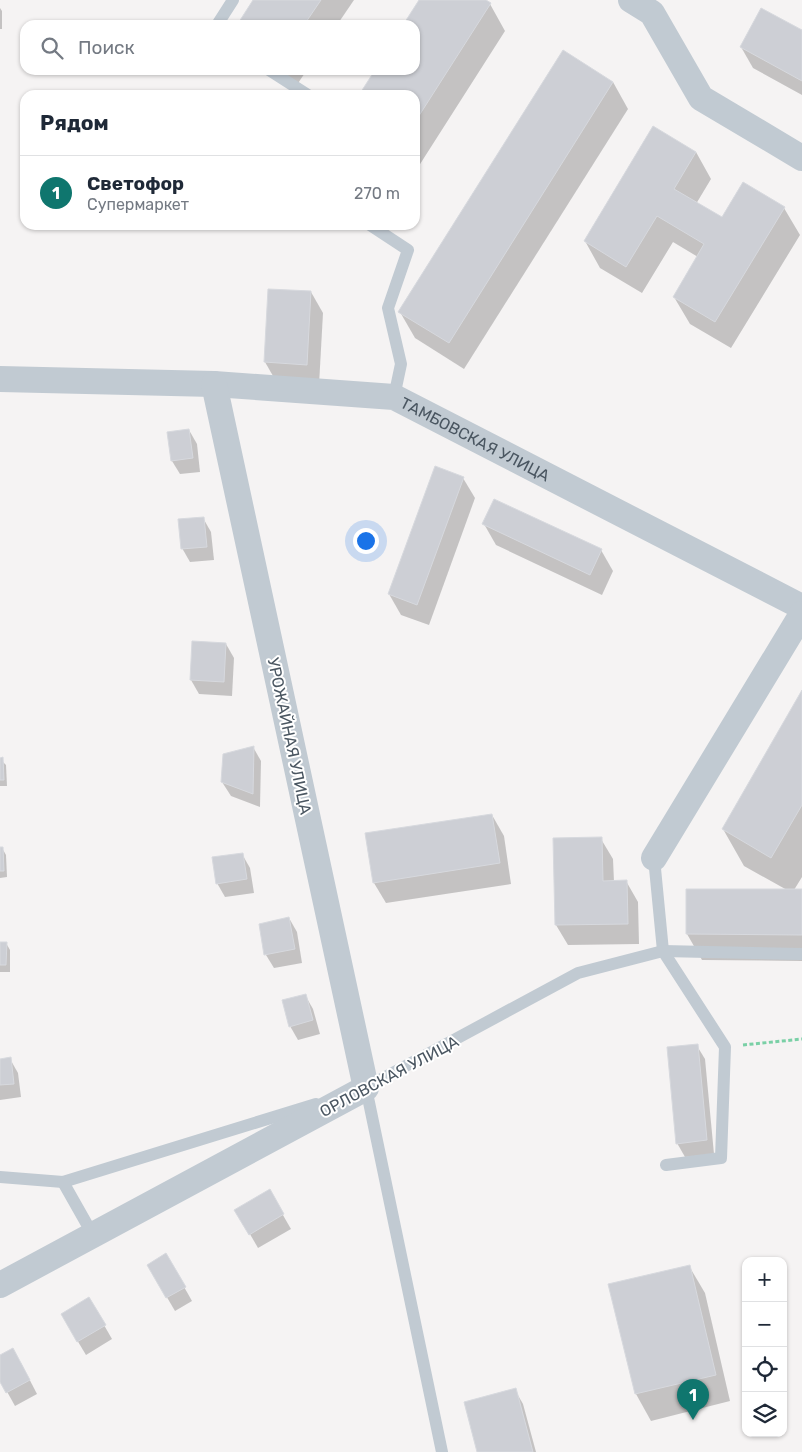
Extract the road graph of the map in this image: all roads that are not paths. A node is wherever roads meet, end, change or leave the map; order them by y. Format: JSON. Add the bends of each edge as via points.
{"nodes":[{"id":1,"x":233,"y":0,"type":"edge"},
{"id":2,"x":631,"y":0,"type":"edge"},
{"id":3,"x":221,"y":20,"type":"edge"},
{"id":4,"x":277,"y":75,"type":"edge"},
{"id":5,"x":300,"y":90,"type":"edge"},
{"id":6,"x":802,"y":158,"type":"edge"},
{"id":7,"x":378,"y":230,"type":"edge"},
{"id":8,"x":0,"y":379,"type":"edge"},
{"id":9,"x":214,"y":384,"type":"junction"},
{"id":10,"x":394,"y":397,"type":"junction"},
{"id":11,"x":802,"y":607,"type":"edge"},
{"id":12,"x":802,"y":614,"type":"edge"},
{"id":13,"x":654,"y":858,"type":"joint"},
{"id":14,"x":663,"y":951,"type":"junction"},
{"id":15,"x":802,"y":954,"type":"edge"},
{"id":16,"x":366,"y":1088,"type":"junction"},
{"id":17,"x":666,"y":1165,"type":"dead end"},
{"id":18,"x":0,"y":1177,"type":"edge"},
{"id":19,"x":63,"y":1182,"type":"junction"},
{"id":20,"x":93,"y":1235,"type":"junction"},
{"id":21,"x":0,"y":1285,"type":"edge"},
{"id":22,"x":442,"y":1452,"type":"edge"}],
"edges":[{"from":1,"to":3,"type":"lane"},
{"from":2,"to":6,"type":"street","via":[[652,13],[701,98]]},
{"from":4,"to":5,"type":"lane"},
{"from":7,"to":10,"type":"lane","via":[[408,250],[388,308],[401,364]]},
{"from":8,"to":9,"type":"street","name":"ТАМБОВСКАЯ УЛИЦА"},
{"from":9,"to":10,"type":"street","name":"ТАМБОВСКАЯ УЛИЦА"},
{"from":9,"to":16,"type":"street","name":"УРОЖАЙНАЯ УЛИЦА"},
{"from":10,"to":11,"type":"street","name":"ТАМБОВСКАЯ УЛИЦА"},
{"from":12,"to":13,"type":"street"},
{"from":13,"to":14,"type":"lane"},
{"from":14,"to":15,"type":"lane","name":"ОРЛОВСКАЯ УЛИЦА"},
{"from":14,"to":16,"type":"lane","name":"ОРЛОВСКАЯ УЛИЦА","via":[[578,973]]},
{"from":14,"to":17,"type":"lane","via":[[726,1047],[721,1158]]},
{"from":16,"to":19,"type":"lane"},
{"from":16,"to":20,"type":"street","name":"ОРЛОВСКАЯ УЛИЦА"},
{"from":16,"to":22,"type":"lane"},
{"from":18,"to":19,"type":"lane"},
{"from":19,"to":20,"type":"lane"},
{"from":20,"to":21,"type":"street","name":"ОРЛОВСКАЯ УЛИЦА"}]}
